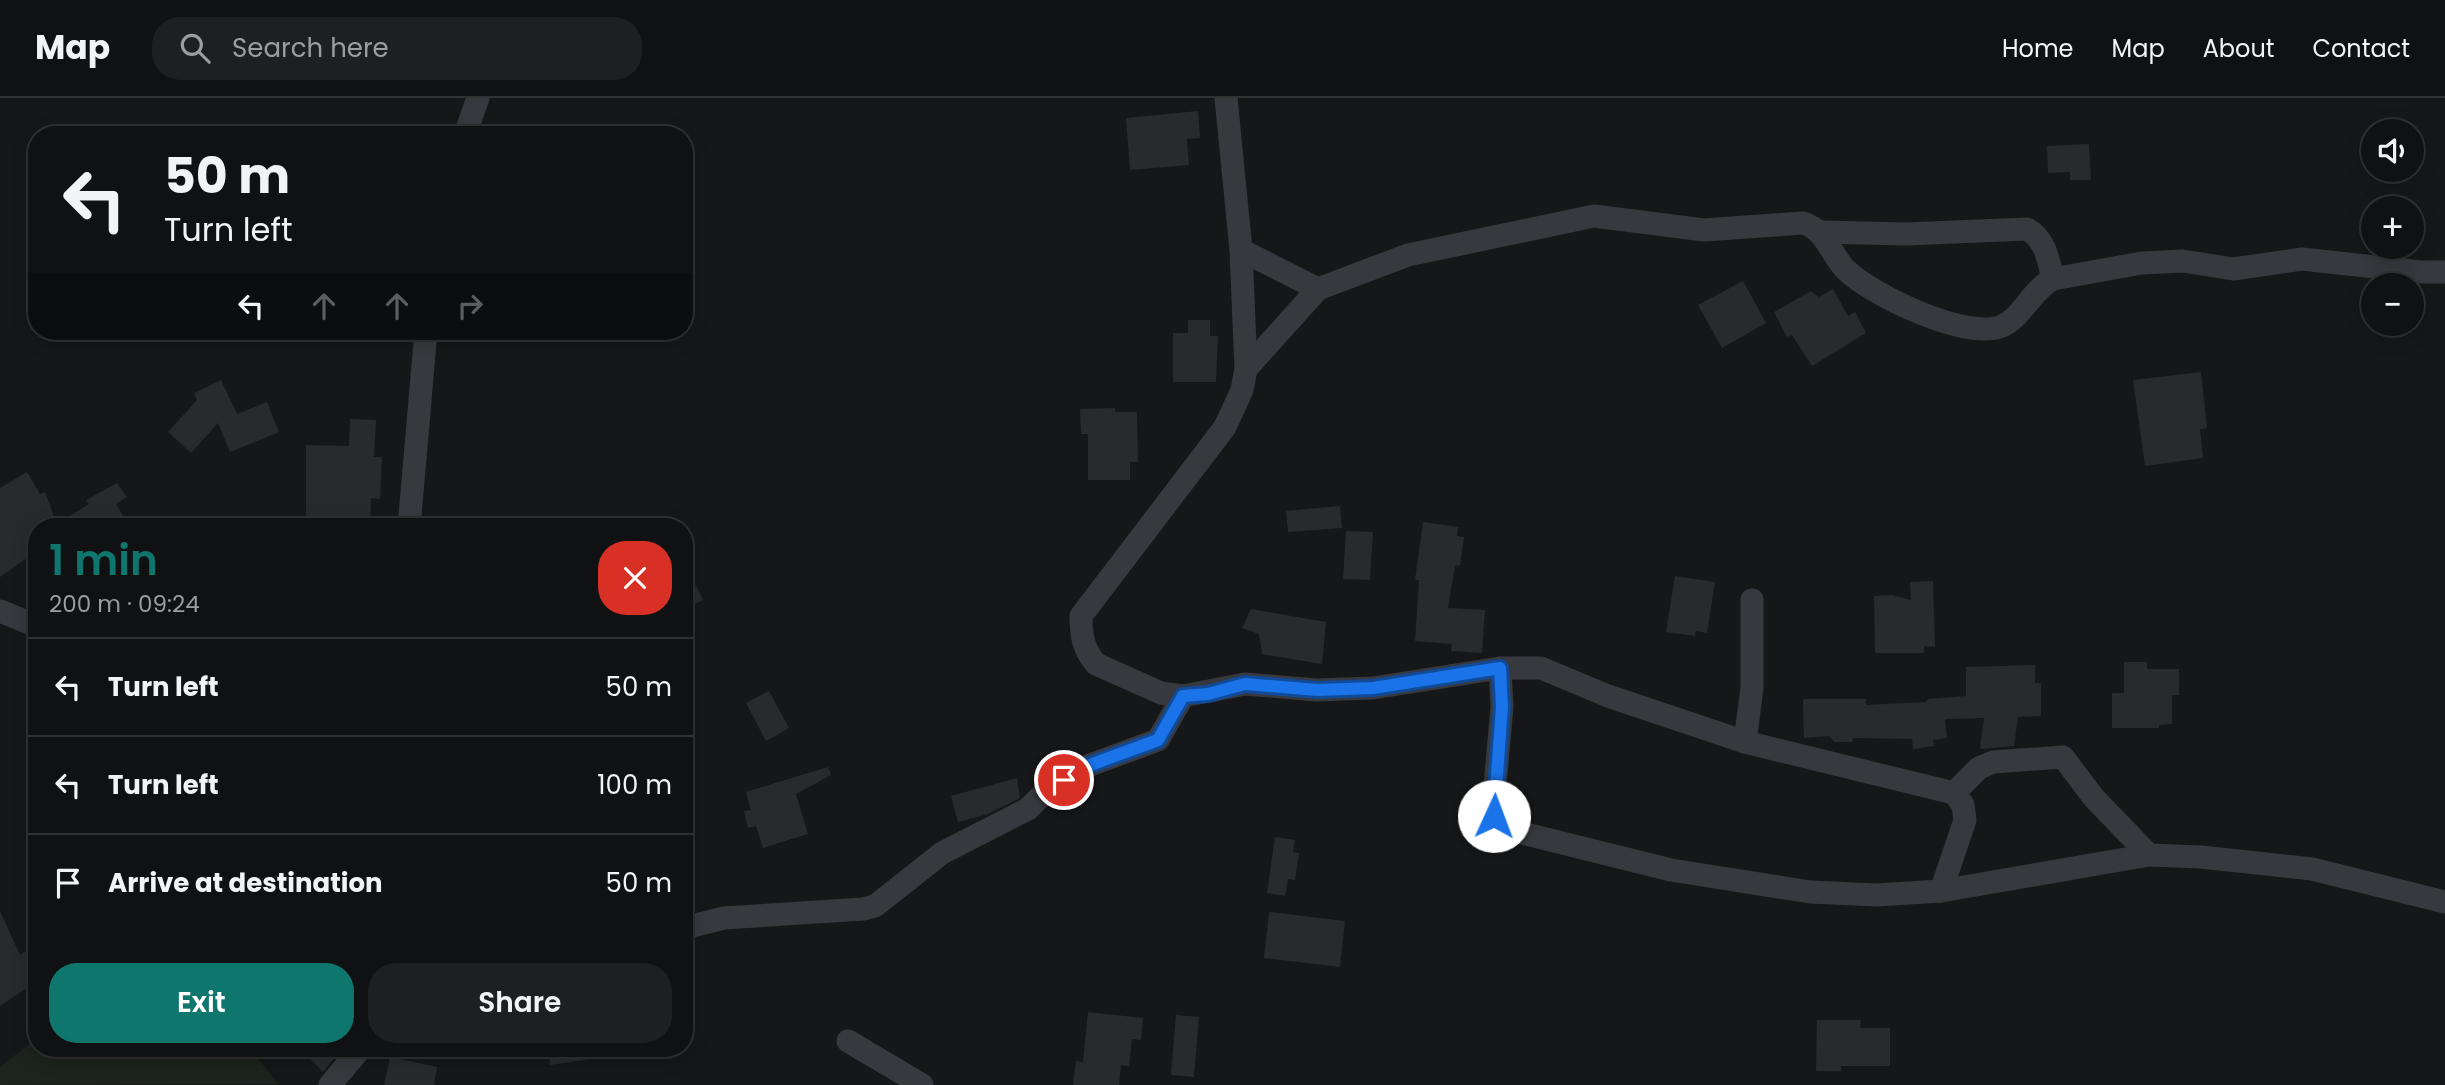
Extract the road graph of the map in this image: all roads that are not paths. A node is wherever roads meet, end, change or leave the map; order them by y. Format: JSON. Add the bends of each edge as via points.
{"nodes":[{"id":1,"x":478,"y":98,"type":"edge"},
{"id":2,"x":1226,"y":98,"type":"edge"},
{"id":3,"x":468,"y":126,"type":"edge"},
{"id":4,"x":1821,"y":232,"type":"junction"},
{"id":5,"x":1241,"y":250,"type":"junction"},
{"id":6,"x":2445,"y":272,"type":"edge"},
{"id":7,"x":2053,"y":279,"type":"junction"},
{"id":8,"x":1318,"y":289,"type":"junction"},
{"id":9,"x":425,"y":340,"type":"edge"},
{"id":10,"x":1246,"y":369,"type":"junction"},
{"id":11,"x":410,"y":518,"type":"edge"},
{"id":12,"x":1752,"y":600,"type":"dead end"},
{"id":13,"x":0,"y":611,"type":"edge"},
{"id":14,"x":28,"y":622,"type":"edge"},
{"id":15,"x":1500,"y":668,"type":"junction"},
{"id":16,"x":1183,"y":696,"type":"junction"},
{"id":17,"x":1745,"y":742,"type":"junction"},
{"id":18,"x":1954,"y":793,"type":"junction"},
{"id":19,"x":2149,"y":855,"type":"junction"},
{"id":20,"x":1941,"y":891,"type":"junction"},
{"id":21,"x":2445,"y":902,"type":"edge"},
{"id":22,"x":693,"y":926,"type":"edge"},
{"id":23,"x":848,"y":1041,"type":"dead end"},
{"id":24,"x":353,"y":1057,"type":"edge"},
{"id":25,"x":330,"y":1085,"type":"edge"},
{"id":26,"x":922,"y":1085,"type":"edge"}],
"edges":[{"from":1,"to":3,"type":"street"},
{"from":2,"to":5,"type":"street"},
{"from":4,"to":7,"type":"street","via":[[2027,229],[2046,250]]},
{"from":4,"to":7,"type":"street","via":[[1846,270],[1860,280],[1953,325],[1978,330],[2005,325],[2042,284]]},
{"from":4,"to":8,"type":"street","via":[[1803,223],[1704,230],[1594,216],[1408,256]]},
{"from":5,"to":8,"type":"street"},
{"from":5,"to":10,"type":"street"},
{"from":6,"to":7,"type":"street","via":[[2302,259],[2233,269],[2183,261],[2142,263]]},
{"from":8,"to":10,"type":"street"},
{"from":9,"to":11,"type":"street"},
{"from":10,"to":16,"type":"street","via":[[1225,427],[1082,616],[1085,650],[1096,664],[1161,693]]},
{"from":12,"to":17,"type":"street","via":[[1752,688]]},
{"from":13,"to":14,"type":"street"},
{"from":15,"to":16,"type":"street","via":[[1373,688],[1317,690],[1245,684]]},
{"from":15,"to":17,"type":"street","via":[[1541,668]]},
{"from":15,"to":20,"type":"street","via":[[1502,707],[1493,808],[1502,827],[1671,870],[1810,892],[1877,895]]},
{"from":16,"to":22,"type":"street","via":[[1158,740],[1082,768],[1028,809],[942,853],[875,906],[724,918]]},
{"from":17,"to":18,"type":"street"},
{"from":18,"to":19,"type":"street","via":[[1979,768],[1993,762],[2063,757],[2094,798]]},
{"from":18,"to":20,"type":"street","via":[[1963,805],[1965,820]]},
{"from":19,"to":20,"type":"street"},
{"from":19,"to":21,"type":"street","via":[[2312,869]]},
{"from":23,"to":26,"type":"street"},
{"from":24,"to":25,"type":"street"}]}
